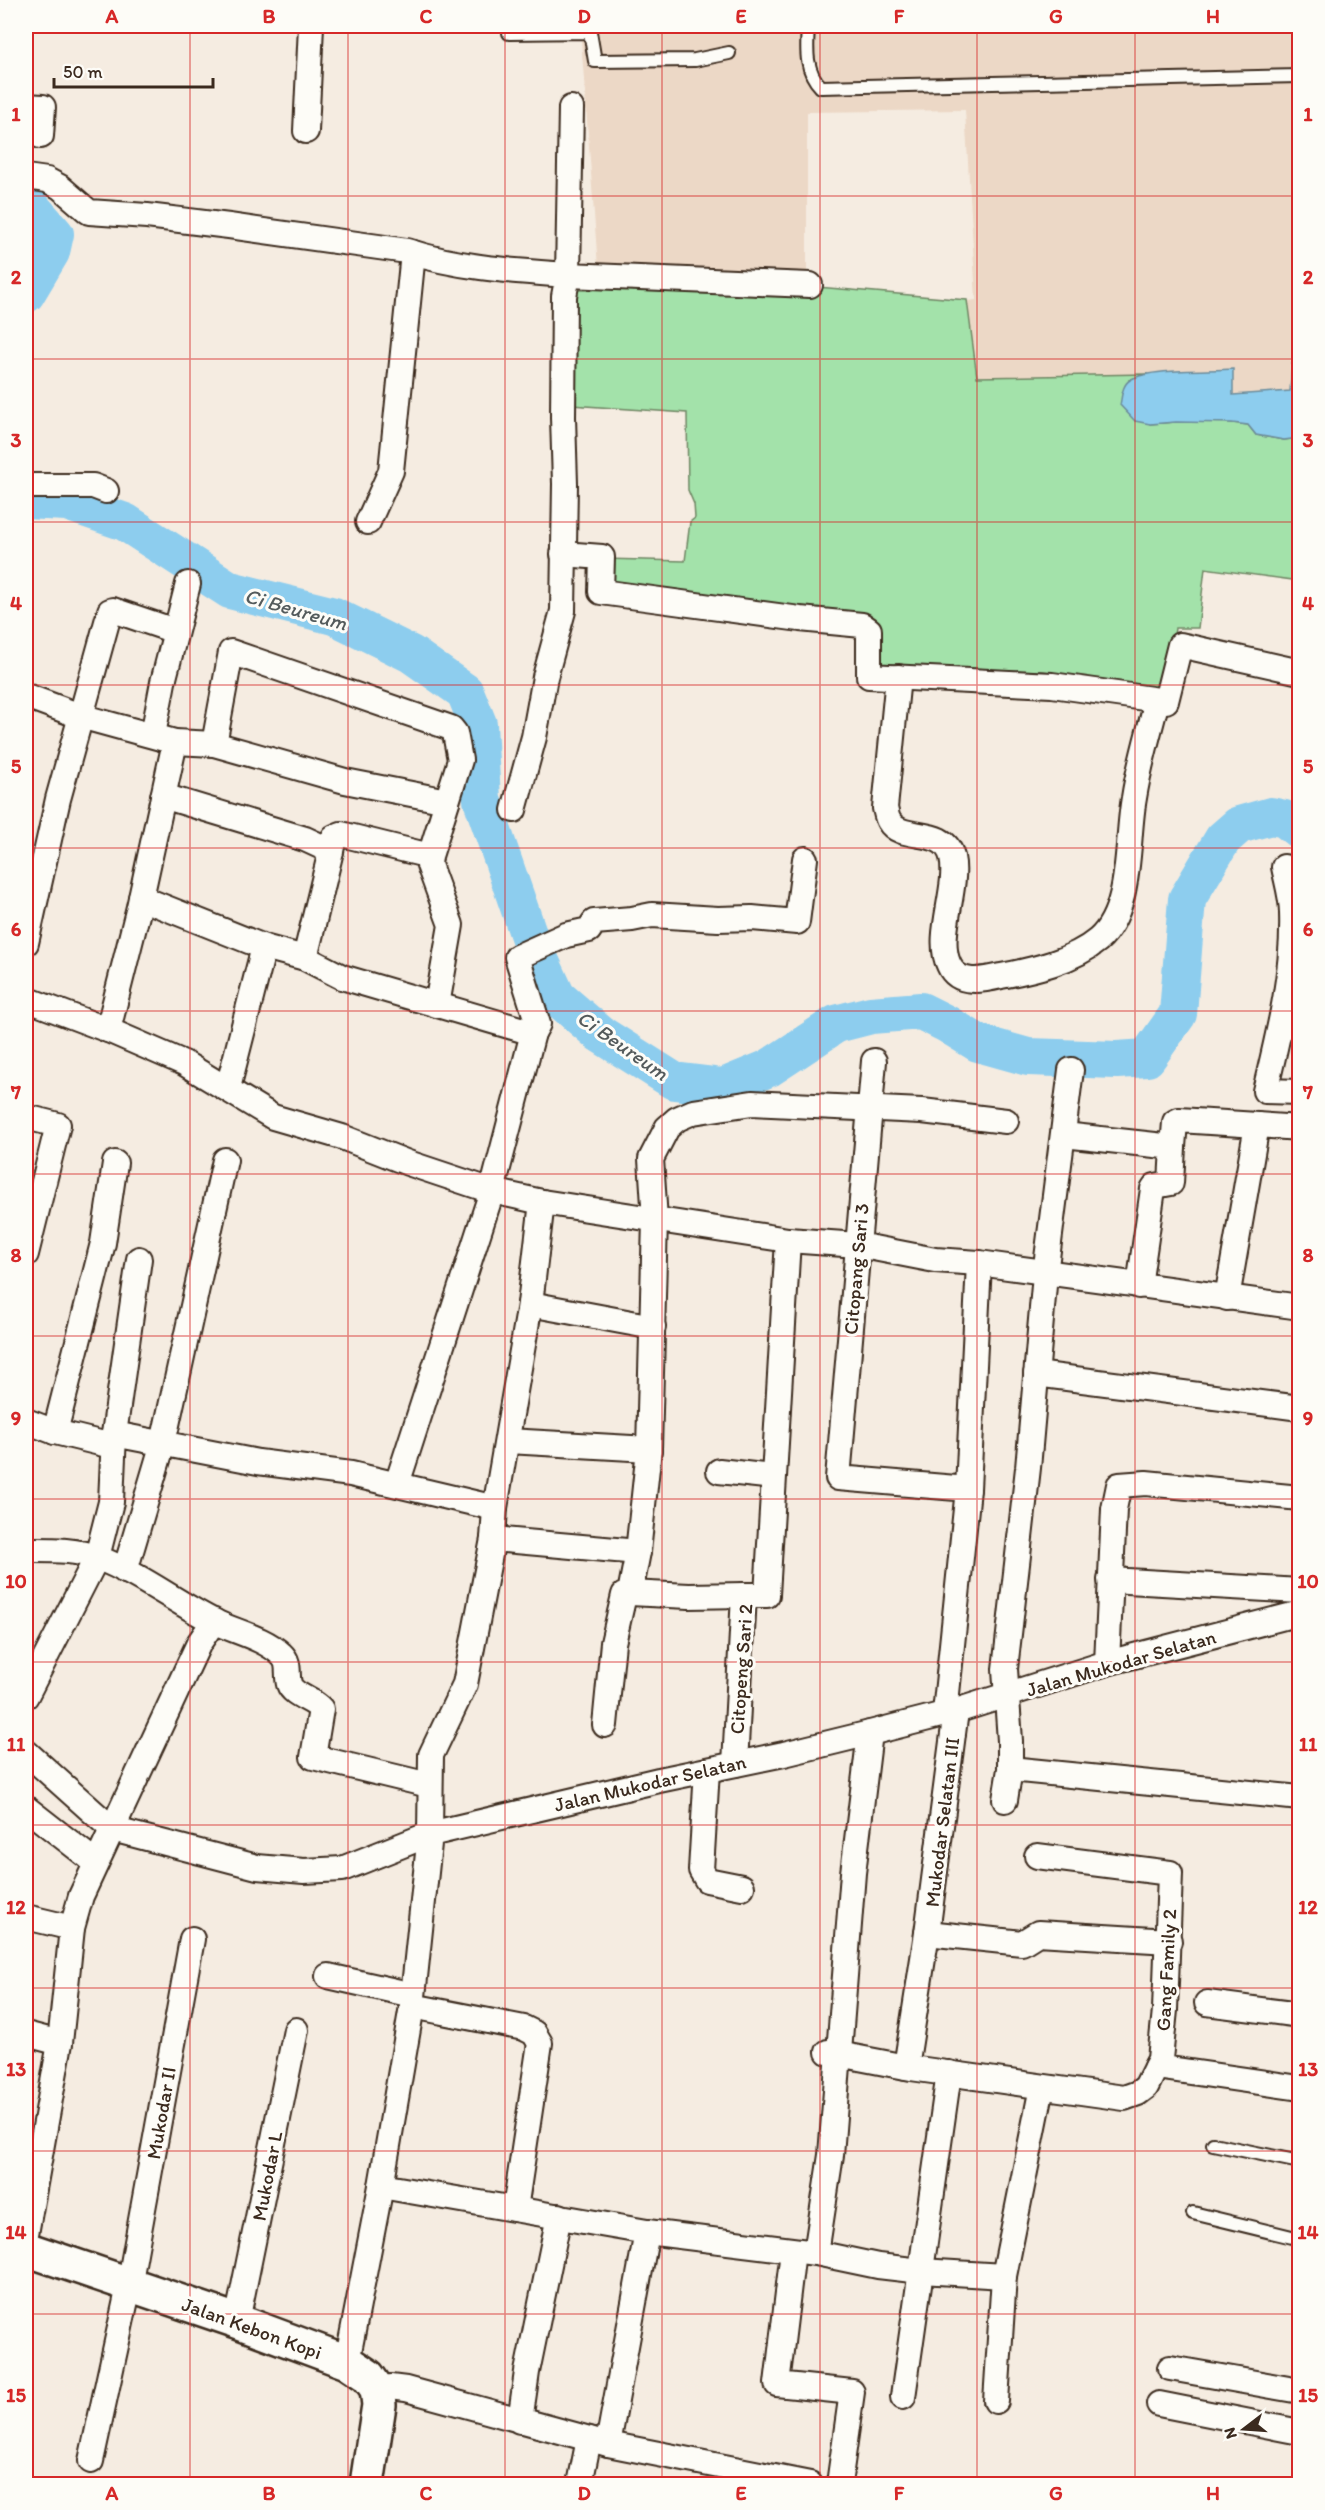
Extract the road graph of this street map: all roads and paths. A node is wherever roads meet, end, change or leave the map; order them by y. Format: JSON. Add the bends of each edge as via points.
{"nodes":[{"id":1,"x":311,"y":26,"type":"edge"},
{"id":2,"x":808,"y":26,"type":"edge"},
{"id":3,"x":590,"y":29,"type":"edge"},
{"id":4,"x":508,"y":33,"type":"dead end"},
{"id":5,"x":729,"y":53,"type":"dead end"},
{"id":6,"x":1299,"y":76,"type":"edge"},
{"id":7,"x":26,"y":106,"type":"edge"},
{"id":8,"x":572,"y":108,"type":"dead end"},
{"id":9,"x":306,"y":131,"type":"dead end"},
{"id":10,"x":41,"y":135,"type":"dead end"},
{"id":11,"x":26,"y":177,"type":"edge"},
{"id":12,"x":413,"y":253,"type":"junction"},
{"id":13,"x":568,"y":274,"type":"junction"},
{"id":14,"x":810,"y":285,"type":"dead end"},
{"id":15,"x":26,"y":486,"type":"edge"},
{"id":16,"x":106,"y":491,"type":"dead end"},
{"id":17,"x":368,"y":522,"type":"dead end"},
{"id":18,"x":563,"y":554,"type":"junction"},
{"id":19,"x":188,"y":584,"type":"dead end"},
{"id":20,"x":175,"y":631,"type":"junction"},
{"id":21,"x":1299,"y":672,"type":"edge"},
{"id":22,"x":898,"y":677,"type":"junction"},
{"id":23,"x":26,"y":696,"type":"edge"},
{"id":24,"x":1157,"y":700,"type":"junction"},
{"id":25,"x":81,"y":716,"type":"junction"},
{"id":26,"x":164,"y":738,"type":"junction"},
{"id":27,"x":214,"y":744,"type":"junction"},
{"id":28,"x":163,"y":796,"type":"junction"},
{"id":29,"x":447,"y":801,"type":"junction"},
{"id":30,"x":514,"y":810,"type":"dead end"},
{"id":31,"x":331,"y":850,"type":"junction"},
{"id":32,"x":430,"y":856,"type":"junction"},
{"id":33,"x":805,"y":859,"type":"dead end"},
{"id":34,"x":1284,"y":867,"type":"dead end"},
{"id":35,"x":141,"y":898,"type":"junction"},
{"id":36,"x":26,"y":942,"type":"edge"},
{"id":37,"x":264,"y":947,"type":"junction"},
{"id":38,"x":305,"y":958,"type":"junction"},
{"id":39,"x":26,"y":999,"type":"edge"},
{"id":40,"x":437,"y":1005,"type":"junction"},
{"id":41,"x":108,"y":1030,"type":"junction"},
{"id":42,"x":533,"y":1033,"type":"junction"},
{"id":43,"x":874,"y":1061,"type":"dead end"},
{"id":44,"x":1071,"y":1070,"type":"dead end"},
{"id":45,"x":228,"y":1088,"type":"junction"},
{"id":46,"x":1299,"y":1092,"type":"edge"},
{"id":47,"x":870,"y":1109,"type":"junction"},
{"id":48,"x":26,"y":1117,"type":"edge"},
{"id":49,"x":1006,"y":1120,"type":"dead end"},
{"id":50,"x":1257,"y":1125,"type":"junction"},
{"id":51,"x":1299,"y":1128,"type":"edge"},
{"id":52,"x":1064,"y":1135,"type":"junction"},
{"id":53,"x":1173,"y":1147,"type":"junction"},
{"id":54,"x":225,"y":1160,"type":"dead end"},
{"id":55,"x":115,"y":1163,"type":"dead end"},
{"id":56,"x":492,"y":1191,"type":"junction"},
{"id":57,"x":542,"y":1202,"type":"junction"},
{"id":58,"x":655,"y":1220,"type":"junction"},
{"id":59,"x":788,"y":1240,"type":"junction"},
{"id":60,"x":858,"y":1245,"type":"junction"},
{"id":61,"x":26,"y":1254,"type":"edge"},
{"id":62,"x":139,"y":1259,"type":"dead end"},
{"id":63,"x":979,"y":1263,"type":"junction"},
{"id":64,"x":1045,"y":1274,"type":"junction"},
{"id":65,"x":1139,"y":1286,"type":"junction"},
{"id":66,"x":1227,"y":1298,"type":"junction"},
{"id":67,"x":530,"y":1304,"type":"junction"},
{"id":68,"x":1299,"y":1307,"type":"edge"},
{"id":69,"x":653,"y":1327,"type":"junction"},
{"id":70,"x":1036,"y":1374,"type":"junction"},
{"id":71,"x":1299,"y":1408,"type":"edge"},
{"id":72,"x":26,"y":1421,"type":"edge"},
{"id":73,"x":55,"y":1432,"type":"junction"},
{"id":74,"x":113,"y":1440,"type":"junction"},
{"id":75,"x":508,"y":1441,"type":"junction"},
{"id":76,"x":163,"y":1443,"type":"junction"},
{"id":77,"x":649,"y":1449,"type":"junction"},
{"id":78,"x":719,"y":1471,"type":"dead end"},
{"id":79,"x":773,"y":1477,"type":"junction"},
{"id":80,"x":397,"y":1484,"type":"junction"},
{"id":81,"x":968,"y":1489,"type":"junction"},
{"id":82,"x":1299,"y":1498,"type":"edge"},
{"id":83,"x":495,"y":1508,"type":"junction"},
{"id":84,"x":493,"y":1539,"type":"junction"},
{"id":85,"x":26,"y":1550,"type":"edge"},
{"id":86,"x":638,"y":1552,"type":"junction"},
{"id":87,"x":97,"y":1557,"type":"junction"},
{"id":88,"x":125,"y":1571,"type":"junction"},
{"id":89,"x":1110,"y":1580,"type":"junction"},
{"id":90,"x":1299,"y":1591,"type":"edge"},
{"id":91,"x":630,"y":1593,"type":"junction"},
{"id":92,"x":756,"y":1595,"type":"junction"},
{"id":93,"x":1299,"y":1613,"type":"edge"},
{"id":94,"x":214,"y":1621,"type":"junction"},
{"id":95,"x":1107,"y":1663,"type":"junction"},
{"id":96,"x":26,"y":1696,"type":"edge"},
{"id":97,"x":1005,"y":1696,"type":"junction"},
{"id":98,"x":951,"y":1712,"type":"junction"},
{"id":99,"x":605,"y":1725,"type":"dead end"},
{"id":100,"x":870,"y":1733,"type":"junction"},
{"id":101,"x":26,"y":1752,"type":"edge"},
{"id":102,"x":735,"y":1764,"type":"junction"},
{"id":103,"x":1010,"y":1769,"type":"junction"},
{"id":104,"x":707,"y":1770,"type":"junction"},
{"id":105,"x":429,"y":1785,"type":"junction"},
{"id":106,"x":1299,"y":1798,"type":"edge"},
{"id":107,"x":1005,"y":1800,"type":"dead end"},
{"id":108,"x":26,"y":1808,"type":"edge"},
{"id":109,"x":112,"y":1829,"type":"junction"},
{"id":110,"x":430,"y":1834,"type":"junction"},
{"id":111,"x":1037,"y":1856,"type":"dead end"},
{"id":112,"x":95,"y":1862,"type":"junction"},
{"id":113,"x":742,"y":1887,"type":"dead end"},
{"id":114,"x":26,"y":1917,"type":"edge"},
{"id":115,"x":72,"y":1928,"type":"junction"},
{"id":116,"x":927,"y":1933,"type":"junction"},
{"id":117,"x":192,"y":1939,"type":"dead end"},
{"id":118,"x":1169,"y":1941,"type":"junction"},
{"id":119,"x":328,"y":1976,"type":"dead end"},
{"id":120,"x":412,"y":2001,"type":"junction"},
{"id":121,"x":1207,"y":2003,"type":"dead end"},
{"id":122,"x":1299,"y":2015,"type":"edge"},
{"id":123,"x":296,"y":2030,"type":"dead end"},
{"id":124,"x":26,"y":2034,"type":"edge"},
{"id":125,"x":60,"y":2043,"type":"junction"},
{"id":126,"x":833,"y":2053,"type":"junction"},
{"id":127,"x":906,"y":2067,"type":"junction"},
{"id":128,"x":1156,"y":2067,"type":"junction"},
{"id":129,"x":949,"y":2073,"type":"junction"},
{"id":130,"x":1042,"y":2087,"type":"junction"},
{"id":131,"x":1299,"y":2088,"type":"edge"},
{"id":132,"x":1213,"y":2144,"type":"dead end"},
{"id":133,"x":1299,"y":2162,"type":"edge"},
{"id":134,"x":381,"y":2186,"type":"junction"},
{"id":135,"x":515,"y":2209,"type":"junction"},
{"id":136,"x":1193,"y":2213,"type":"dead end"},
{"id":137,"x":559,"y":2216,"type":"junction"},
{"id":138,"x":647,"y":2232,"type":"junction"},
{"id":139,"x":26,"y":2234,"type":"edge"},
{"id":140,"x":1299,"y":2239,"type":"edge"},
{"id":141,"x":26,"y":2249,"type":"edge"},
{"id":142,"x":804,"y":2252,"type":"junction"},
{"id":143,"x":921,"y":2271,"type":"junction"},
{"id":144,"x":1004,"y":2276,"type":"junction"},
{"id":145,"x":129,"y":2286,"type":"junction"},
{"id":146,"x":237,"y":2321,"type":"junction"},
{"id":147,"x":347,"y":2362,"type":"junction"},
{"id":148,"x":1170,"y":2368,"type":"dead end"},
{"id":149,"x":377,"y":2389,"type":"junction"},
{"id":150,"x":1299,"y":2391,"type":"edge"},
{"id":151,"x":903,"y":2397,"type":"dead end"},
{"id":152,"x":996,"y":2401,"type":"dead end"},
{"id":153,"x":1159,"y":2404,"type":"dead end"},
{"id":154,"x":520,"y":2421,"type":"junction"},
{"id":155,"x":1299,"y":2432,"type":"edge"},
{"id":156,"x":598,"y":2441,"type":"junction"},
{"id":157,"x":91,"y":2461,"type":"dead end"},
{"id":158,"x":367,"y":2484,"type":"edge"},
{"id":159,"x":580,"y":2484,"type":"edge"},
{"id":160,"x":810,"y":2484,"type":"edge"},
{"id":161,"x":839,"y":2484,"type":"edge"}],
"edges":[{"from":1,"to":9,"type":"street"},
{"from":2,"to":6,"type":"lane","via":[[807,60],[813,79],[821,87]]},
{"from":3,"to":4,"type":"lane"},
{"from":3,"to":5,"type":"lane","via":[[595,61],[695,60]]},
{"from":7,"to":10,"type":"street","via":[[43,107]]},
{"from":8,"to":13,"type":"street"},
{"from":11,"to":12,"type":"street","via":[[47,180],[60,187],[89,212],[271,231]]},
{"from":12,"to":13,"type":"street","via":[[488,269]]},
{"from":12,"to":17,"type":"street","via":[[391,471]]},
{"from":13,"to":14,"type":"street"},
{"from":13,"to":18,"type":"street","via":[[564,296]]},
{"from":15,"to":16,"type":"street","via":[[93,486]]},
{"from":18,"to":22,"type":"street","via":[[602,557],[601,592],[862,625],[869,630],[869,676]]},
{"from":18,"to":30,"type":"street","via":[[563,611]]},
{"from":19,"to":20,"type":"street"},
{"from":20,"to":25,"type":"street","via":[[110,611]]},
{"from":20,"to":26,"type":"street"},
{"from":21,"to":24,"type":"street","via":[[1180,645],[1166,701]]},
{"from":22,"to":24,"type":"street","via":[[1052,685]]},
{"from":22,"to":24,"type":"street","via":[[885,808],[889,821],[898,830],[934,837],[945,844],[952,856],[945,946],[948,964],[955,975],[972,981],[1060,960],[1085,950],[1111,926],[1121,905],[1134,797]]},
{"from":23,"to":25,"type":"street"},
{"from":25,"to":26,"type":"street"},
{"from":25,"to":36,"type":"street"},
{"from":26,"to":27,"type":"street"},
{"from":26,"to":28,"type":"street"},
{"from":27,"to":29,"type":"street","via":[[345,782]]},
{"from":27,"to":29,"type":"street","via":[[231,652],[451,728],[461,756]]},
{"from":28,"to":31,"type":"street"},
{"from":28,"to":35,"type":"street"},
{"from":29,"to":32,"type":"street"},
{"from":31,"to":32,"type":"street","via":[[334,837],[341,834]]},
{"from":31,"to":38,"type":"street"},
{"from":32,"to":40,"type":"street","via":[[429,865],[451,925]]},
{"from":33,"to":42,"type":"street","via":[[796,922],[652,915],[594,922],[589,930],[566,935],[517,957],[538,1024]]},
{"from":34,"to":46,"type":"street","via":[[1292,910],[1291,955],[1284,1013],[1265,1091]]},
{"from":35,"to":37,"type":"street"},
{"from":35,"to":41,"type":"street"},
{"from":37,"to":38,"type":"street"},
{"from":37,"to":45,"type":"street"},
{"from":38,"to":40,"type":"street","via":[[342,977]]},
{"from":39,"to":41,"type":"street"},
{"from":40,"to":42,"type":"street"},
{"from":41,"to":45,"type":"street","via":[[176,1059]]},
{"from":42,"to":56,"type":"street"},
{"from":43,"to":47,"type":"street","name":"Citopang Sari 3"},
{"from":44,"to":52,"type":"street"},
{"from":45,"to":56,"type":"street","via":[[273,1117],[342,1137],[408,1164]]},
{"from":47,"to":49,"type":"street"},
{"from":47,"to":58,"type":"street","via":[[752,1103],[693,1112],[677,1119],[667,1128],[651,1160]]},
{"from":47,"to":60,"type":"street","name":"Citopang Sari 3"},
{"from":48,"to":61,"type":"street","via":[[58,1125]]},
{"from":50,"to":51,"type":"street"},
{"from":50,"to":53,"type":"street","via":[[1179,1120],[1175,1122]]},
{"from":50,"to":66,"type":"street"},
{"from":52,"to":53,"type":"street"},
{"from":52,"to":64,"type":"street"},
{"from":53,"to":65,"type":"street","via":[[1171,1183],[1153,1189]]},
{"from":54,"to":76,"type":"street"},
{"from":55,"to":73,"type":"street","via":[[102,1243]]},
{"from":56,"to":57,"type":"street"},
{"from":56,"to":80,"type":"street"},
{"from":57,"to":58,"type":"street"},
{"from":57,"to":67,"type":"street"},
{"from":58,"to":59,"type":"street"},
{"from":58,"to":69,"type":"street"},
{"from":59,"to":60,"type":"street"},
{"from":59,"to":79,"type":"street","name":"Citopeng Sari 2"},
{"from":60,"to":63,"type":"street","via":[[935,1260]]},
{"from":60,"to":81,"type":"street","name":"Citopang Sari 3","via":[[838,1478]]},
{"from":62,"to":74,"type":"street"},
{"from":63,"to":64,"type":"street"},
{"from":63,"to":81,"type":"street","name":"Mukodar Selatan III"},
{"from":64,"to":65,"type":"street"},
{"from":64,"to":70,"type":"street"},
{"from":65,"to":66,"type":"street"},
{"from":66,"to":68,"type":"street"},
{"from":67,"to":69,"type":"street"},
{"from":67,"to":75,"type":"street"},
{"from":69,"to":77,"type":"street"},
{"from":70,"to":71,"type":"street"},
{"from":70,"to":97,"type":"street"},
{"from":72,"to":73,"type":"street"},
{"from":73,"to":74,"type":"street"},
{"from":74,"to":76,"type":"street"},
{"from":74,"to":87,"type":"street","via":[[111,1502]]},
{"from":75,"to":77,"type":"street"},
{"from":75,"to":83,"type":"street"},
{"from":76,"to":80,"type":"street"},
{"from":76,"to":88,"type":"street"},
{"from":77,"to":86,"type":"street"},
{"from":78,"to":79,"type":"street"},
{"from":79,"to":92,"type":"street","name":"Citopeng Sari 2"},
{"from":80,"to":83,"type":"street"},
{"from":81,"to":98,"type":"street","name":"Mukodar Selatan III"},
{"from":82,"to":89,"type":"street","via":[[1121,1484],[1114,1509]]},
{"from":83,"to":84,"type":"street"},
{"from":84,"to":86,"type":"street"},
{"from":84,"to":105,"type":"street","via":[[465,1684],[431,1755]]},
{"from":85,"to":87,"type":"street","via":[[59,1550]]},
{"from":86,"to":91,"type":"street"},
{"from":87,"to":88,"type":"street"},
{"from":87,"to":96,"type":"street"},
{"from":88,"to":94,"type":"street"},
{"from":89,"to":90,"type":"street"},
{"from":89,"to":95,"type":"street"},
{"from":91,"to":92,"type":"street"},
{"from":91,"to":99,"type":"street","via":[[624,1595],[613,1643]]},
{"from":92,"to":102,"type":"street","name":"Citopeng Sari 2"},
{"from":93,"to":95,"type":"street","name":"Jalan Mukodar Selatan"},
{"from":94,"to":105,"type":"street","via":[[282,1654],[288,1663],[289,1684],[321,1709],[313,1757]]},
{"from":94,"to":109,"type":"street"},
{"from":95,"to":97,"type":"street","name":"Jalan Mukodar Selatan"},
{"from":97,"to":98,"type":"street","name":"Jalan Mukodar Selatan"},
{"from":97,"to":103,"type":"street"},
{"from":98,"to":100,"type":"street","name":"Jalan Mukodar Selatan"},
{"from":98,"to":116,"type":"street","name":"Mukodar Selatan III"},
{"from":100,"to":102,"type":"street","name":"Jalan Mukodar Selatan"},
{"from":100,"to":126,"type":"street"},
{"from":101,"to":109,"type":"street","name":"Jalan Mukodar Selatan"},
{"from":102,"to":104,"type":"street","name":"Jalan Mukodar Selatan"},
{"from":103,"to":106,"type":"street"},
{"from":103,"to":107,"type":"street"},
{"from":104,"to":110,"type":"street","name":"Jalan Mukodar Selatan"},
{"from":104,"to":113,"type":"street","via":[[700,1870],[707,1880]]},
{"from":105,"to":110,"type":"street"},
{"from":108,"to":112,"type":"street"},
{"from":109,"to":110,"type":"street","name":"Jalan Mukodar Selatan","via":[[257,1867],[304,1871],[342,1869]]},
{"from":109,"to":112,"type":"street"},
{"from":110,"to":120,"type":"street"},
{"from":111,"to":118,"type":"street","name":"Gang Family 2","via":[[1170,1873]]},
{"from":112,"to":115,"type":"street"},
{"from":114,"to":115,"type":"street"},
{"from":115,"to":125,"type":"street"},
{"from":116,"to":118,"type":"street","via":[[1022,1943],[1038,1932]]},
{"from":116,"to":127,"type":"street","name":"Mukodar Selatan III"},
{"from":117,"to":145,"type":"street","name":"Mukodar II"},
{"from":118,"to":128,"type":"street","name":"Gang Family 2","via":[[1166,2010]]},
{"from":119,"to":120,"type":"street"},
{"from":120,"to":134,"type":"street"},
{"from":120,"to":135,"type":"street","via":[[524,2028],[534,2033],[540,2043]]},
{"from":121,"to":122,"type":"street"},
{"from":123,"to":146,"type":"street","name":"Mukodar L"},
{"from":124,"to":125,"type":"street"},
{"from":125,"to":139,"type":"street"},
{"from":126,"to":127,"type":"street","name":"Gang Family 2"},
{"from":126,"to":142,"type":"street","via":[[831,2156]]},
{"from":127,"to":129,"type":"street","name":"Gang Family 2"},
{"from":128,"to":130,"type":"street","name":"Gang Family 2","via":[[1146,2087],[1124,2098]]},
{"from":128,"to":131,"type":"street"},
{"from":129,"to":130,"type":"street","name":"Gang Family 2"},
{"from":129,"to":143,"type":"street"},
{"from":130,"to":144,"type":"street"},
{"from":132,"to":133,"type":"lane"},
{"from":134,"to":135,"type":"street"},
{"from":134,"to":147,"type":"street"},
{"from":135,"to":137,"type":"street"},
{"from":136,"to":140,"type":"lane"},
{"from":137,"to":138,"type":"street"},
{"from":137,"to":154,"type":"street"},
{"from":138,"to":142,"type":"street"},
{"from":138,"to":156,"type":"street"},
{"from":141,"to":145,"type":"main road","name":"Jalan Kebon Kopi"},
{"from":142,"to":143,"type":"street"},
{"from":142,"to":161,"type":"street","via":[[777,2384],[852,2392]]},
{"from":143,"to":144,"type":"street"},
{"from":143,"to":151,"type":"street"},
{"from":144,"to":152,"type":"street"},
{"from":145,"to":146,"type":"main road","name":"Jalan Kebon Kopi"},
{"from":145,"to":157,"type":"street","name":"Mukodar II"},
{"from":146,"to":147,"type":"main road","name":"Jalan Kebon Kopi"},
{"from":147,"to":149,"type":"main road","name":"Jalan Kebon Kopi","via":[[368,2376]]},
{"from":148,"to":150,"type":"street"},
{"from":149,"to":154,"type":"street","via":[[406,2389]]},
{"from":149,"to":158,"type":"main road","via":[[379,2405]]},
{"from":153,"to":155,"type":"street"},
{"from":154,"to":156,"type":"street"},
{"from":156,"to":159,"type":"street"},
{"from":156,"to":160,"type":"street"}]}
